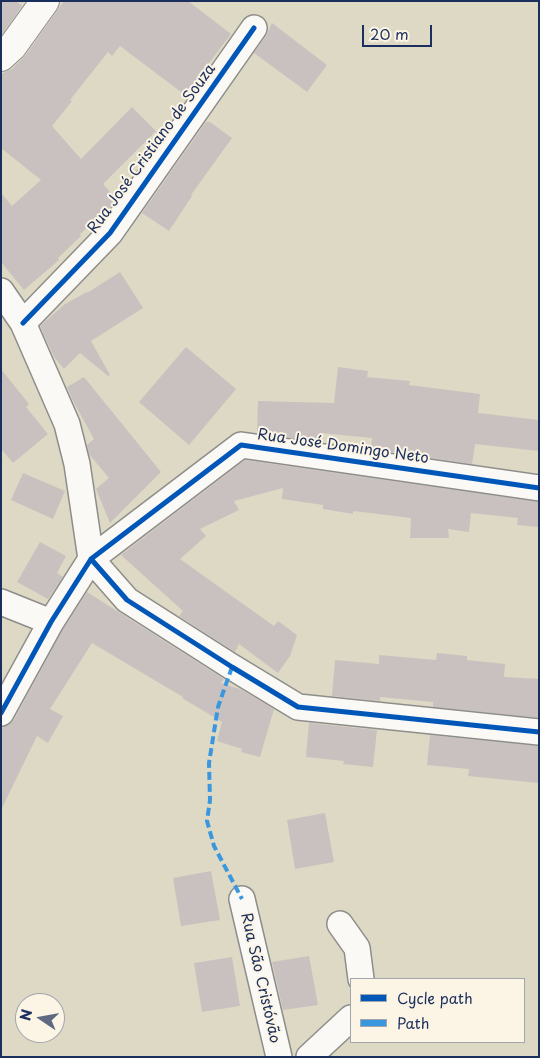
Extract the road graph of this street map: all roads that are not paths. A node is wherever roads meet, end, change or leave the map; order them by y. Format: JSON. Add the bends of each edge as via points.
{"nodes":[{"id":1,"x":45,"y":1,"type":"edge"},
{"id":2,"x":254,"y":28,"type":"dead end"},
{"id":3,"x":1,"y":58,"type":"edge"},
{"id":4,"x":1,"y":291,"type":"edge"},
{"id":5,"x":23,"y":323,"type":"junction"},
{"id":6,"x":539,"y":488,"type":"edge"},
{"id":7,"x":91,"y":559,"type":"junction"},
{"id":8,"x":1,"y":602,"type":"edge"},
{"id":9,"x":51,"y":622,"type":"junction"},
{"id":10,"x":1,"y":714,"type":"edge"},
{"id":11,"x":539,"y":732,"type":"edge"},
{"id":12,"x":242,"y":899,"type":"dead end"},
{"id":13,"x":340,"y":924,"type":"dead end"},
{"id":14,"x":361,"y":978,"type":"edge"},
{"id":15,"x":350,"y":1019,"type":"edge"},
{"id":16,"x":279,"y":1057,"type":"edge"},
{"id":17,"x":309,"y":1057,"type":"edge"}],
"edges":[{"from":1,"to":3,"type":"street"},
{"from":2,"to":5,"type":"street","name":"Rua José Cristiano de Souza","via":[[110,233]]},
{"from":4,"to":5,"type":"street"},
{"from":5,"to":7,"type":"street","via":[[67,424],[77,464]]},
{"from":6,"to":7,"type":"street","name":"Rua José Domingo Neto","via":[[241,445]]},
{"from":7,"to":9,"type":"street"},
{"from":7,"to":11,"type":"street","via":[[126,600],[298,706]]},
{"from":8,"to":9,"type":"street"},
{"from":9,"to":10,"type":"street"},
{"from":12,"to":16,"type":"street","name":"Rua São Cristóvão"},
{"from":13,"to":14,"type":"street","via":[[357,948]]},
{"from":15,"to":17,"type":"street"}]}
